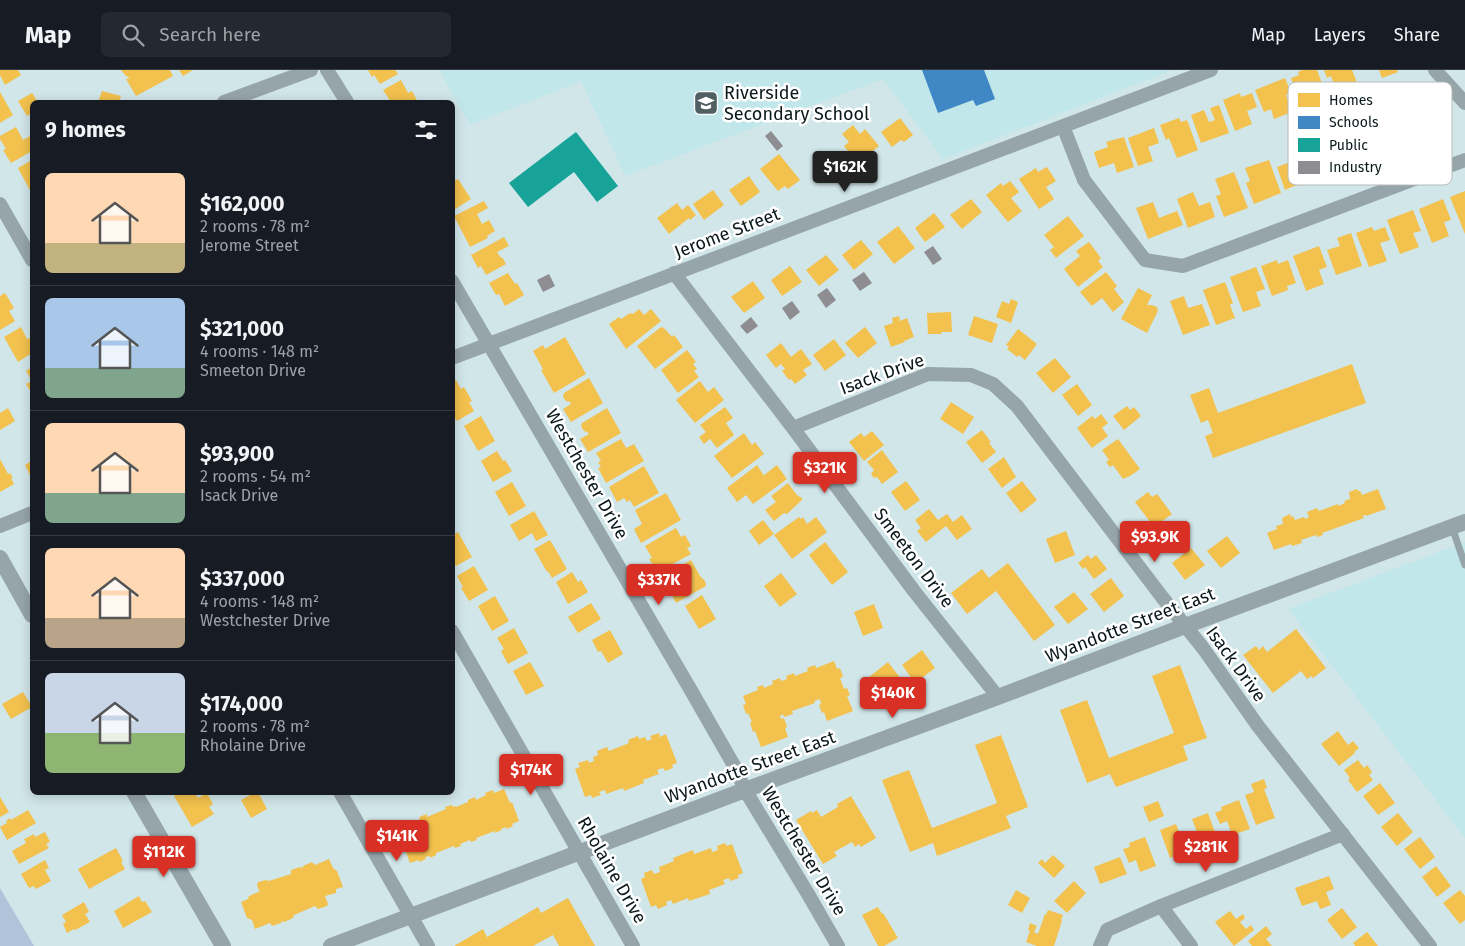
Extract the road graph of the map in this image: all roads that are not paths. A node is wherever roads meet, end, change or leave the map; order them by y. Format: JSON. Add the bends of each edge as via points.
{"nodes":[{"id":1,"x":311,"y":70,"type":"edge"},
{"id":2,"x":327,"y":70,"type":"edge"},
{"id":3,"x":1212,"y":70,"type":"edge"},
{"id":4,"x":1435,"y":70,"type":"edge"},
{"id":5,"x":1446,"y":82,"type":"edge"},
{"id":6,"x":1452,"y":89,"type":"edge"},
{"id":7,"x":229,"y":100,"type":"edge"},
{"id":8,"x":346,"y":100,"type":"edge"},
{"id":9,"x":1465,"y":103,"type":"edge"},
{"id":10,"x":1063,"y":126,"type":"junction"},
{"id":11,"x":1465,"y":160,"type":"edge"},
{"id":12,"x":1452,"y":165,"type":"edge"},
{"id":13,"x":1398,"y":185,"type":"edge"},
{"id":14,"x":0,"y":204,"type":"edge"},
{"id":15,"x":30,"y":256,"type":"edge"},
{"id":16,"x":674,"y":273,"type":"junction"},
{"id":17,"x":455,"y":286,"type":"edge"},
{"id":18,"x":490,"y":344,"type":"junction"},
{"id":19,"x":455,"y":357,"type":"edge"},
{"id":20,"x":793,"y":428,"type":"junction"},
{"id":21,"x":30,"y":514,"type":"edge"},
{"id":22,"x":1458,"y":524,"type":"edge"},
{"id":23,"x":0,"y":526,"type":"edge"},
{"id":24,"x":0,"y":558,"type":"edge"},
{"id":25,"x":1465,"y":565,"type":"edge"},
{"id":26,"x":30,"y":611,"type":"edge"},
{"id":27,"x":1185,"y":626,"type":"junction"},
{"id":28,"x":455,"y":636,"type":"edge"},
{"id":29,"x":998,"y":697,"type":"junction"},
{"id":30,"x":745,"y":790,"type":"junction"},
{"id":31,"x":136,"y":795,"type":"edge"},
{"id":32,"x":342,"y":795,"type":"edge"},
{"id":33,"x":1343,"y":834,"type":"junction"},
{"id":34,"x":580,"y":853,"type":"junction"},
{"id":35,"x":1161,"y":906,"type":"junction"},
{"id":36,"x":411,"y":916,"type":"junction"},
{"id":37,"x":223,"y":946,"type":"edge"},
{"id":38,"x":331,"y":946,"type":"edge"},
{"id":39,"x":428,"y":946,"type":"edge"},
{"id":40,"x":633,"y":946,"type":"edge"},
{"id":41,"x":838,"y":946,"type":"edge"},
{"id":42,"x":1100,"y":946,"type":"edge"},
{"id":43,"x":1191,"y":946,"type":"edge"},
{"id":44,"x":1430,"y":946,"type":"edge"}],
"edges":[{"from":1,"to":7,"type":"street"},
{"from":2,"to":8,"type":"street"},
{"from":3,"to":10,"type":"street","name":"Jerome Street"},
{"from":4,"to":5,"type":"street"},
{"from":6,"to":9,"type":"street"},
{"from":10,"to":13,"type":"street","via":[[1084,180],[1145,260],[1183,266]]},
{"from":10,"to":16,"type":"street","name":"Jerome Street"},
{"from":11,"to":12,"type":"street"},
{"from":14,"to":15,"type":"street"},
{"from":16,"to":18,"type":"street","name":"Jerome Street"},
{"from":16,"to":20,"type":"street","name":"Smeeton Drive"},
{"from":17,"to":18,"type":"street","name":"Westchester Drive"},
{"from":18,"to":19,"type":"street","name":"Jerome Street"},
{"from":18,"to":30,"type":"street","name":"Westchester Drive","via":[[736,769]]},
{"from":20,"to":27,"type":"street","name":"Isack Drive","via":[[928,374],[971,375],[993,384],[1017,406]]},
{"from":20,"to":29,"type":"street","name":"Smeeton Drive","via":[[914,591]]},
{"from":21,"to":23,"type":"street"},
{"from":22,"to":25,"type":"lane"},
{"from":22,"to":27,"type":"street","name":"Wyandotte Street East"},
{"from":24,"to":26,"type":"street"},
{"from":27,"to":29,"type":"street","name":"Wyandotte Street East"},
{"from":27,"to":33,"type":"street","name":"Isack Drive"},
{"from":28,"to":34,"type":"street","name":"Rholaine Drive"},
{"from":29,"to":30,"type":"street","name":"Wyandotte Street East"},
{"from":30,"to":34,"type":"street","name":"Wyandotte Street East"},
{"from":30,"to":41,"type":"street","name":"Westchester Drive"},
{"from":31,"to":37,"type":"street"},
{"from":32,"to":36,"type":"street"},
{"from":33,"to":35,"type":"street"},
{"from":33,"to":44,"type":"street","name":"Isack Drive"},
{"from":34,"to":36,"type":"street","name":"Wyandotte Street East"},
{"from":34,"to":40,"type":"street","name":"Rholaine Drive"},
{"from":35,"to":42,"type":"street","via":[[1107,930]]},
{"from":35,"to":43,"type":"street"},
{"from":36,"to":38,"type":"street","name":"Wyandotte Street East"},
{"from":36,"to":39,"type":"street"}]}
